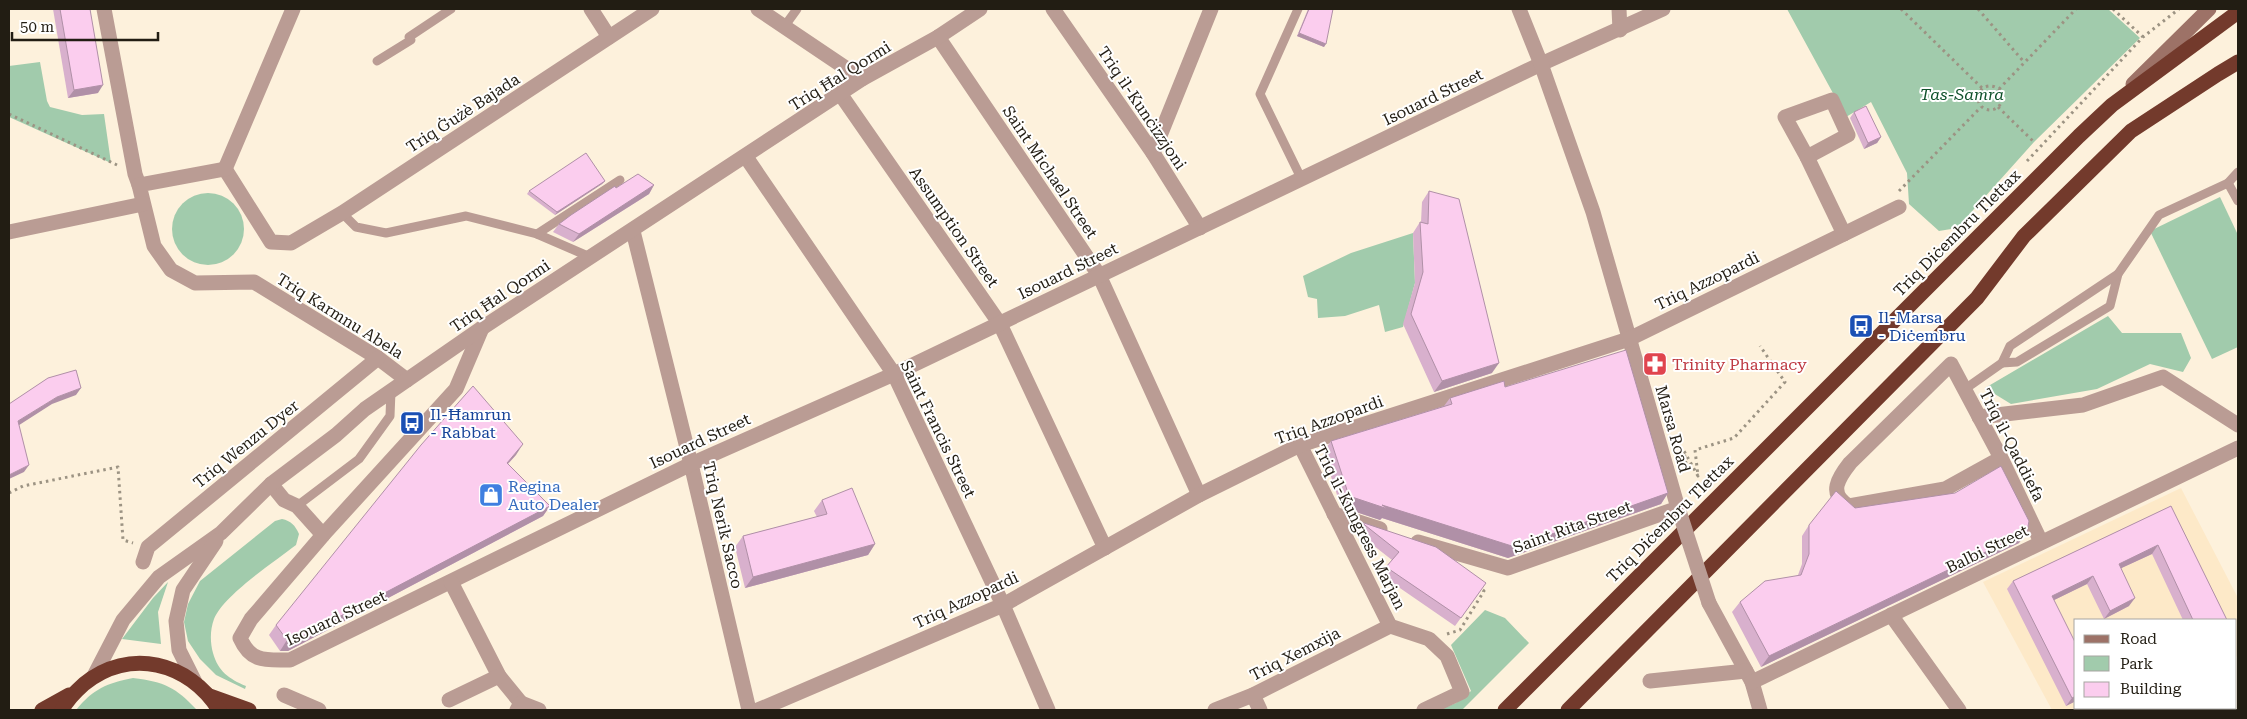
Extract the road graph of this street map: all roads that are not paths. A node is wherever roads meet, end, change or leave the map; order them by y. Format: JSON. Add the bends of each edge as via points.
{"nodes":[{"id":1,"x":106,"y":9,"type":"edge"},
{"id":2,"x":293,"y":9,"type":"edge"},
{"id":3,"x":451,"y":9,"type":"edge"},
{"id":4,"x":591,"y":9,"type":"edge"},
{"id":5,"x":652,"y":9,"type":"edge"},
{"id":6,"x":758,"y":9,"type":"edge"},
{"id":7,"x":797,"y":9,"type":"edge"},
{"id":8,"x":980,"y":9,"type":"edge"},
{"id":9,"x":1053,"y":9,"type":"edge"},
{"id":10,"x":1298,"y":9,"type":"edge"},
{"id":11,"x":1519,"y":9,"type":"edge"},
{"id":12,"x":1619,"y":9,"type":"edge"},
{"id":13,"x":1663,"y":9,"type":"edge"},
{"id":14,"x":2209,"y":9,"type":"edge"},
{"id":15,"x":1205,"y":12,"type":"edge"},
{"id":16,"x":2238,"y":12,"type":"edge"},
{"id":17,"x":784,"y":26,"type":"junction"},
{"id":18,"x":1620,"y":30,"type":"junction"},
{"id":19,"x":609,"y":37,"type":"junction"},
{"id":20,"x":938,"y":37,"type":"junction"},
{"id":21,"x":377,"y":61,"type":"dead end"},
{"id":22,"x":2238,"y":62,"type":"edge"},
{"id":23,"x":1541,"y":64,"type":"junction"},
{"id":24,"x":862,"y":79,"type":"junction"},
{"id":25,"x":841,"y":95,"type":"junction"},
{"id":26,"x":2112,"y":105,"type":"junction"},
{"id":27,"x":1153,"y":153,"type":"junction"},
{"id":28,"x":746,"y":157,"type":"junction"},
{"id":29,"x":1807,"y":157,"type":"dead end"},
{"id":30,"x":225,"y":169,"type":"junction"},
{"id":31,"x":2238,"y":172,"type":"edge"},
{"id":32,"x":137,"y":180,"type":"junction"},
{"id":33,"x":620,"y":180,"type":"dead end"},
{"id":34,"x":1302,"y":180,"type":"junction"},
{"id":35,"x":2228,"y":183,"type":"junction"},
{"id":36,"x":2238,"y":201,"type":"edge"},
{"id":37,"x":143,"y":204,"type":"junction"},
{"id":38,"x":1899,"y":207,"type":"road end"},
{"id":39,"x":342,"y":213,"type":"junction"},
{"id":40,"x":1200,"y":228,"type":"junction"},
{"id":41,"x":633,"y":231,"type":"junction"},
{"id":42,"x":9,"y":232,"type":"edge"},
{"id":43,"x":537,"y":234,"type":"junction"},
{"id":44,"x":1844,"y":234,"type":"junction"},
{"id":45,"x":590,"y":256,"type":"junction"},
{"id":46,"x":2118,"y":274,"type":"junction"},
{"id":47,"x":1099,"y":275,"type":"junction"},
{"id":48,"x":1000,"y":324,"type":"junction"},
{"id":49,"x":482,"y":328,"type":"junction"},
{"id":50,"x":1628,"y":339,"type":"junction"},
{"id":51,"x":378,"y":358,"type":"junction"},
{"id":52,"x":2002,"y":363,"type":"junction"},
{"id":53,"x":894,"y":374,"type":"junction"},
{"id":54,"x":407,"y":380,"type":"junction"},
{"id":55,"x":1965,"y":389,"type":"junction"},
{"id":56,"x":391,"y":391,"type":"junction"},
{"id":57,"x":1979,"y":417,"type":"junction"},
{"id":58,"x":2238,"y":425,"type":"edge"},
{"id":59,"x":1300,"y":445,"type":"junction"},
{"id":60,"x":2238,"y":448,"type":"edge"},
{"id":61,"x":2001,"y":458,"type":"junction"},
{"id":62,"x":691,"y":464,"type":"junction"},
{"id":63,"x":271,"y":484,"type":"junction"},
{"id":64,"x":1199,"y":495,"type":"junction"},
{"id":65,"x":297,"y":506,"type":"junction"},
{"id":66,"x":1678,"y":508,"type":"junction"},
{"id":67,"x":1334,"y":514,"type":"junction"},
{"id":68,"x":221,"y":533,"type":"junction"},
{"id":69,"x":1390,"y":533,"type":"edge"},
{"id":70,"x":323,"y":535,"type":"junction"},
{"id":71,"x":1408,"y":539,"type":"edge"},
{"id":72,"x":2041,"y":542,"type":"junction"},
{"id":73,"x":1105,"y":548,"type":"junction"},
{"id":74,"x":143,"y":562,"type":"dead end"},
{"id":75,"x":451,"y":582,"type":"junction"},
{"id":76,"x":1003,"y":605,"type":"junction"},
{"id":77,"x":1891,"y":615,"type":"junction"},
{"id":78,"x":1390,"y":626,"type":"junction"},
{"id":79,"x":94,"y":676,"type":"junction"},
{"id":80,"x":498,"y":676,"type":"junction"},
{"id":81,"x":1749,"y":677,"type":"junction"},
{"id":82,"x":1650,"y":681,"type":"dead end"},
{"id":83,"x":196,"y":682,"type":"junction"},
{"id":84,"x":73,"y":693,"type":"junction"},
{"id":85,"x":1253,"y":694,"type":"junction"},
{"id":86,"x":210,"y":696,"type":"junction"},
{"id":87,"x":284,"y":696,"type":"dead end"},
{"id":88,"x":449,"y":700,"type":"dead end"},
{"id":89,"x":519,"y":706,"type":"edge"},
{"id":90,"x":42,"y":710,"type":"edge"},
{"id":91,"x":62,"y":710,"type":"edge"},
{"id":92,"x":219,"y":710,"type":"edge"},
{"id":93,"x":249,"y":710,"type":"edge"},
{"id":94,"x":319,"y":710,"type":"edge"},
{"id":95,"x":538,"y":710,"type":"edge"},
{"id":96,"x":749,"y":710,"type":"edge"},
{"id":97,"x":758,"y":710,"type":"edge"},
{"id":98,"x":1048,"y":710,"type":"edge"},
{"id":99,"x":1215,"y":710,"type":"edge"},
{"id":100,"x":1260,"y":710,"type":"edge"},
{"id":101,"x":1424,"y":710,"type":"edge"},
{"id":102,"x":1505,"y":710,"type":"edge"},
{"id":103,"x":1568,"y":710,"type":"edge"},
{"id":104,"x":1760,"y":710,"type":"edge"},
{"id":105,"x":1959,"y":710,"type":"edge"}],
"edges":[{"from":1,"to":32,"type":"street"},
{"from":2,"to":30,"type":"street"},
{"from":3,"to":21,"type":"lane"},
{"from":4,"to":19,"type":"street"},
{"from":5,"to":19,"type":"street","name":"Triq Ġużè Bajada"},
{"from":6,"to":17,"type":"street"},
{"from":7,"to":17,"type":"lane"},
{"from":8,"to":20,"type":"street","name":"Triq Ħal Qormi"},
{"from":9,"to":27,"type":"street","name":"Triq il-Kunċizzjoni"},
{"from":10,"to":34,"type":"lane","via":[[1260,94]]},
{"from":11,"to":23,"type":"street","name":"Marsa Road"},
{"from":12,"to":18,"type":"street"},
{"from":13,"to":18,"type":"street","name":"Isouard Street"},
{"from":14,"to":26,"type":"main road"},
{"from":15,"to":27,"type":"street"},
{"from":16,"to":26,"type":"highway","name":"Triq Diċembru Tlettax"},
{"from":17,"to":24,"type":"street"},
{"from":18,"to":23,"type":"street","name":"Isouard Street"},
{"from":19,"to":39,"type":"street","name":"Triq Ġużè Bajada"},
{"from":20,"to":24,"type":"street","name":"Triq Ħal Qormi"},
{"from":20,"to":47,"type":"street","name":"Saint Michael Street"},
{"from":22,"to":103,"type":"highway","via":[[2131,131],[2024,236],[1977,298]]},
{"from":23,"to":34,"type":"street","name":"Isouard Street"},
{"from":23,"to":50,"type":"street","name":"Marsa Road","via":[[1593,212]]},
{"from":24,"to":25,"type":"street","name":"Triq Ħal Qormi"},
{"from":25,"to":28,"type":"street","name":"Triq Ħal Qormi"},
{"from":25,"to":48,"type":"street","name":"Assumption Street"},
{"from":26,"to":102,"type":"highway","name":"Triq Diċembru Tlettax"},
{"from":27,"to":40,"type":"street","name":"Triq il-Kunċizzjoni"},
{"from":28,"to":41,"type":"street","name":"Triq Ħal Qormi"},
{"from":28,"to":53,"type":"street","name":"Saint Francis Street"},
{"from":29,"to":44,"type":"street"},
{"from":30,"to":32,"type":"street"},
{"from":30,"to":39,"type":"street","name":"Triq Ġużè Bajada","via":[[271,242],[291,243]]},
{"from":31,"to":35,"type":"lane"},
{"from":32,"to":37,"type":"street"},
{"from":33,"to":43,"type":"lane"},
{"from":34,"to":40,"type":"street","name":"Isouard Street"},
{"from":35,"to":36,"type":"lane"},
{"from":35,"to":46,"type":"lane","via":[[2159,215]]},
{"from":37,"to":42,"type":"street"},
{"from":37,"to":51,"type":"street","name":"Triq Karmnu Abela","via":[[154,246],[171,270],[196,283],[254,282]]},
{"from":38,"to":44,"type":"street","name":"Triq Azzopardi"},
{"from":39,"to":43,"type":"lane","via":[[356,227],[386,232],[466,216]]},
{"from":40,"to":47,"type":"street","name":"Isouard Street"},
{"from":41,"to":45,"type":"street","name":"Triq Ħal Qormi"},
{"from":41,"to":62,"type":"street","name":"Triq Nerik Sacco"},
{"from":43,"to":45,"type":"lane"},
{"from":44,"to":50,"type":"street","name":"Triq Azzopardi"},
{"from":45,"to":49,"type":"street","name":"Triq Ħal Qormi"},
{"from":46,"to":52,"type":"lane","via":[[2010,346]]},
{"from":46,"to":52,"type":"lane","via":[[2110,306],[2017,362]]},
{"from":47,"to":48,"type":"street","name":"Isouard Street"},
{"from":47,"to":64,"type":"street","name":"Saint Michael Street"},
{"from":48,"to":53,"type":"street","name":"Isouard Street"},
{"from":48,"to":73,"type":"street","name":"Assumption Street"},
{"from":49,"to":54,"type":"street","name":"Triq Ħal Qormi"},
{"from":49,"to":70,"type":"street","name":"Isouard Street","via":[[456,389]]},
{"from":50,"to":59,"type":"street","name":"Triq Azzopardi"},
{"from":50,"to":66,"type":"street","name":"Marsa Road"},
{"from":51,"to":54,"type":"street","name":"Triq Karmnu Abela"},
{"from":51,"to":74,"type":"street","name":"Triq Wenzu Dyer","via":[[148,547]]},
{"from":52,"to":55,"type":"lane"},
{"from":53,"to":62,"type":"street","name":"Isouard Street"},
{"from":53,"to":76,"type":"street","name":"Saint Francis Street"},
{"from":54,"to":56,"type":"street","name":"Triq Ħal Qormi"},
{"from":55,"to":57,"type":"street","name":"Triq il-Qaddiefa"},
{"from":55,"to":61,"type":"street","name":"Triq il-Qaddiefa","via":[[1951,364],[1850,462],[1838,478],[1837,496],[1849,506],[1945,489]]},
{"from":56,"to":63,"type":"street","name":"Triq Ħal Qormi"},
{"from":56,"to":65,"type":"lane","via":[[390,416],[359,459]]},
{"from":57,"to":58,"type":"street","via":[[2084,405],[2164,377]]},
{"from":57,"to":61,"type":"street","name":"Triq il-Qaddiefa"},
{"from":59,"to":64,"type":"street","name":"Triq Azzopardi"},
{"from":59,"to":67,"type":"street","name":"Triq il-Kungress Marjan"},
{"from":60,"to":72,"type":"street","name":"Balbi Street"},
{"from":61,"to":72,"type":"street","name":"Triq il-Qaddiefa"},
{"from":62,"to":75,"type":"street","name":"Isouard Street"},
{"from":62,"to":96,"type":"street","name":"Triq Nerik Sacco"},
{"from":63,"to":65,"type":"street","via":[[284,500]]},
{"from":63,"to":68,"type":"street","name":"Triq Ħal Qormi"},
{"from":64,"to":73,"type":"street","name":"Triq Azzopardi"},
{"from":65,"to":70,"type":"street"},
{"from":66,"to":71,"type":"street","name":"Saint Rita Street","via":[[1508,568]]},
{"from":66,"to":81,"type":"street","name":"Marsa Road","bridge":true,"via":[[1709,603]]},
{"from":67,"to":69,"type":"street"},
{"from":67,"to":78,"type":"street","name":"Triq il-Kungress Marjan"},
{"from":68,"to":79,"type":"street","name":"Triq Ħal Qormi","via":[[159,577],[123,620]]},
{"from":68,"to":83,"type":"street","name":"Triq Ħal Qormi","via":[[182,590],[176,621],[179,650]]},
{"from":70,"to":75,"type":"street","name":"Isouard Street","via":[[251,619],[240,638],[246,650],[262,660],[290,660]]},
{"from":72,"to":77,"type":"street","name":"Balbi Street"},
{"from":73,"to":76,"type":"street","name":"Triq Azzopardi"},
{"from":75,"to":80,"type":"street"},
{"from":76,"to":97,"type":"street","name":"Triq Azzopardi"},
{"from":76,"to":98,"type":"street","name":"Saint Francis Street"},
{"from":77,"to":81,"type":"street","name":"Balbi Street"},
{"from":77,"to":105,"type":"street"},
{"from":78,"to":85,"type":"street","name":"Triq Xemxija"},
{"from":78,"to":101,"type":"street","name":"Triq il-Kungress Marjan","via":[[1429,639],[1447,656],[1462,692]]},
{"from":79,"to":83,"type":"highway","via":[[118,666],[140,663],[163,666]]},
{"from":79,"to":84,"type":"highway"},
{"from":80,"to":88,"type":"street"},
{"from":80,"to":89,"type":"street"},
{"from":81,"to":82,"type":"street"},
{"from":81,"to":104,"type":"street","name":"Marsa Road"},
{"from":83,"to":86,"type":"highway"},
{"from":84,"to":90,"type":"highway"},
{"from":84,"to":91,"type":"highway"},
{"from":85,"to":99,"type":"street","name":"Triq Xemxija"},
{"from":85,"to":100,"type":"street"},
{"from":86,"to":92,"type":"highway"},
{"from":86,"to":93,"type":"highway"},
{"from":87,"to":94,"type":"street"},
{"from":89,"to":95,"type":"street"}]}
